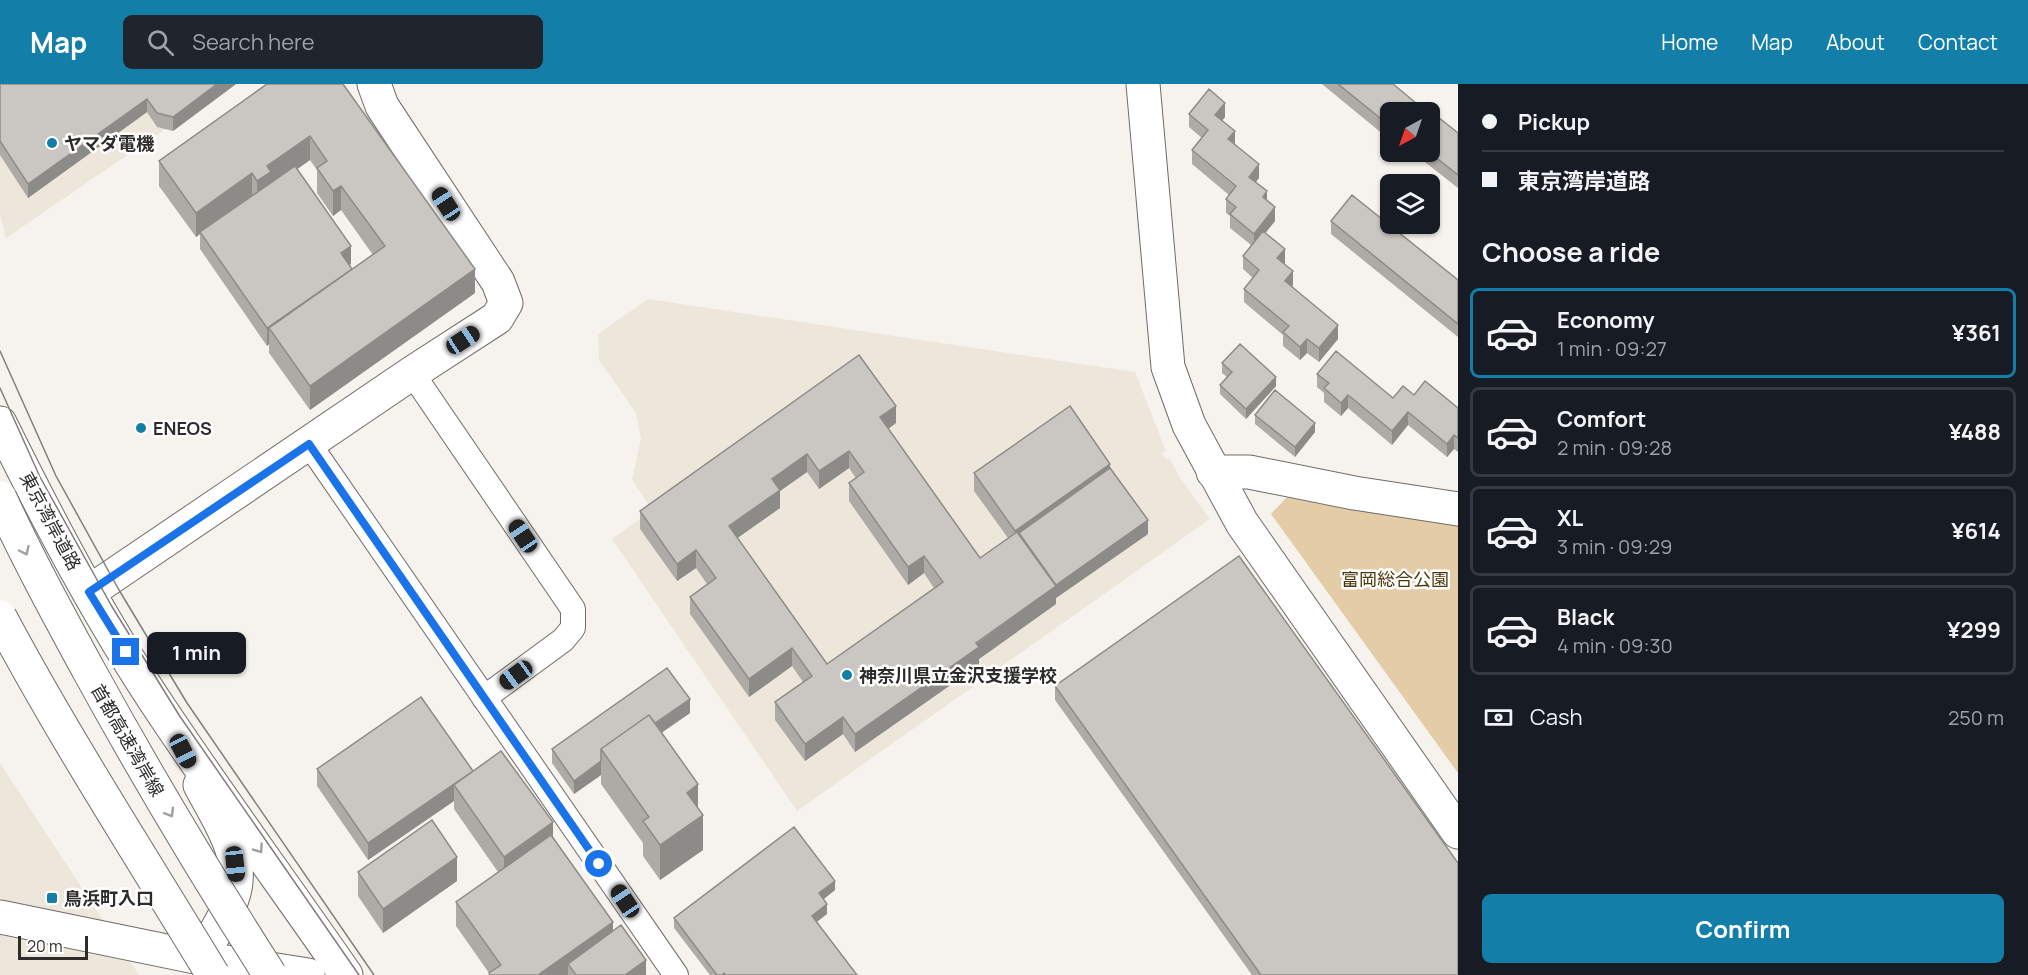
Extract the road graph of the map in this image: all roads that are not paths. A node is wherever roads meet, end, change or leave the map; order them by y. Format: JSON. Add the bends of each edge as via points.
{"nodes":[{"id":1,"x":374,"y":84,"type":"edge"},
{"id":2,"x":1143,"y":84,"type":"edge"},
{"id":3,"x":412,"y":373,"type":"junction"},
{"id":4,"x":0,"y":423,"type":"edge"},
{"id":5,"x":309,"y":444,"type":"junction"},
{"id":6,"x":1213,"y":472,"type":"junction"},
{"id":7,"x":0,"y":498,"type":"edge"},
{"id":8,"x":1458,"y":509,"type":"edge"},
{"id":9,"x":89,"y":592,"type":"junction"},
{"id":10,"x":0,"y":616,"type":"edge"},
{"id":11,"x":0,"y":624,"type":"edge"},
{"id":12,"x":484,"y":698,"type":"junction"},
{"id":13,"x":162,"y":712,"type":"junction"},
{"id":14,"x":1458,"y":832,"type":"edge"},
{"id":15,"x":0,"y":917,"type":"edge"},
{"id":16,"x":208,"y":969,"type":"edge"},
{"id":17,"x":270,"y":975,"type":"edge"},
{"id":18,"x":308,"y":975,"type":"edge"},
{"id":19,"x":345,"y":975,"type":"edge"},
{"id":20,"x":676,"y":975,"type":"edge"}],
"edges":[{"from":1,"to":3,"type":"main road","via":[[382,106],[498,282],[506,303],[497,318]]},
{"from":2,"to":6,"type":"main road","via":[[1168,367],[1189,425]]},
{"from":3,"to":5,"type":"main road"},
{"from":3,"to":12,"type":"street","via":[[573,609],[573,628],[563,640]]},
{"from":4,"to":9,"type":"main road","name":"東京湾岸道路"},
{"from":5,"to":9,"type":"main road"},
{"from":5,"to":12,"type":"street"},
{"from":6,"to":8,"type":"main road","via":[[1249,472]]},
{"from":6,"to":14,"type":"main road","via":[[1242,523]]},
{"from":7,"to":17,"type":"main road","name":"首都高速湾岸線","one_way":true,"bridge":true,"via":[[28,559],[132,749]]},
{"from":9,"to":13,"type":"main road","name":"東京湾岸道路"},
{"from":10,"to":16,"type":"main road","bridge":true},
{"from":11,"to":16,"type":"main road"},
{"from":12,"to":20,"type":"street"},
{"from":13,"to":16,"type":"main road","via":[[223,830],[235,864],[234,893]]},
{"from":13,"to":19,"type":"main road","name":"東京湾岸道路","one_way":true},
{"from":15,"to":16,"type":"main road"},
{"from":16,"to":18,"type":"main road"}]}
